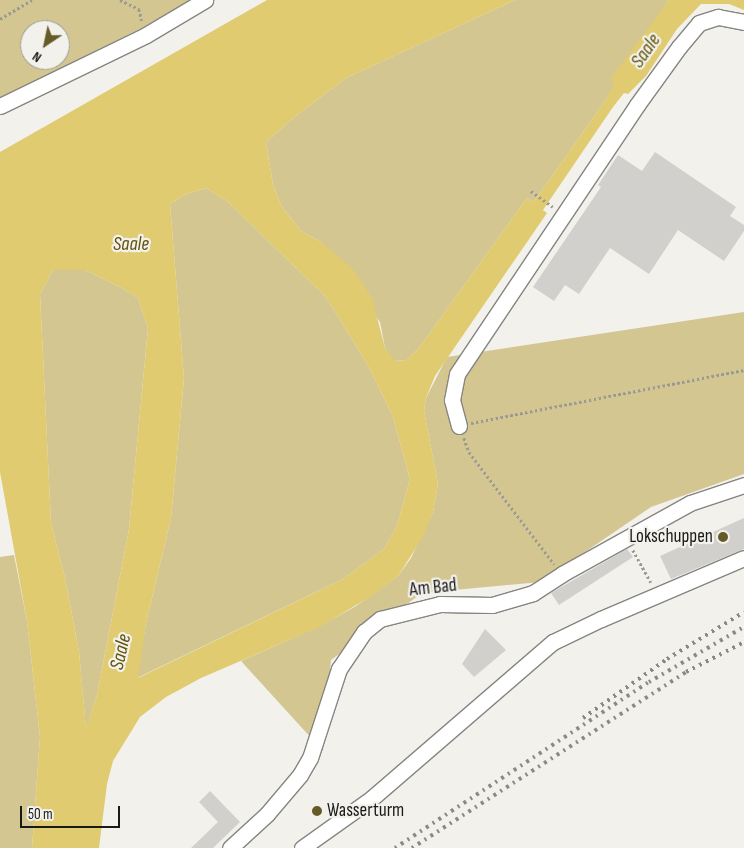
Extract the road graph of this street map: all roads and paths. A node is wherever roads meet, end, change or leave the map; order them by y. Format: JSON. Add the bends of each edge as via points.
{"nodes":[{"id":1,"x":32,"y":0,"type":"edge"},
{"id":2,"x":120,"y":0,"type":"edge"},
{"id":3,"x":205,"y":0,"type":"edge"},
{"id":4,"x":0,"y":19,"type":"edge"},
{"id":5,"x":744,"y":22,"type":"edge"},
{"id":6,"x":146,"y":34,"type":"junction"},
{"id":7,"x":0,"y":106,"type":"edge"},
{"id":8,"x":531,"y":192,"type":"dead end"},
{"id":9,"x":548,"y":203,"type":"dead end"},
{"id":10,"x":744,"y":370,"type":"edge"},
{"id":11,"x":459,"y":426,"type":"junction"},
{"id":12,"x":744,"y":485,"type":"edge"},
{"id":13,"x":744,"y":558,"type":"edge"},
{"id":14,"x":641,"y":565,"type":"dead end"},
{"id":15,"x":562,"y":574,"type":"junction"},
{"id":16,"x":658,"y":595,"type":"junction"},
{"id":17,"x":230,"y":848,"type":"edge"},
{"id":18,"x":302,"y":848,"type":"edge"}],
"edges":[{"from":1,"to":4,"type":"path"},
{"from":2,"to":6,"type":"path","via":[[139,9]]},
{"from":3,"to":6,"type":"street"},
{"from":5,"to":11,"type":"street","via":[[718,17],[699,23],[637,106],[457,374],[452,400]]},
{"from":6,"to":7,"type":"street"},
{"from":8,"to":9,"type":"path"},
{"from":10,"to":11,"type":"path"},
{"from":11,"to":15,"type":"path","via":[[469,452]]},
{"from":12,"to":15,"type":"street","name":"Am Bad","via":[[690,503]]},
{"from":13,"to":16,"type":"street"},
{"from":14,"to":16,"type":"path"},
{"from":15,"to":17,"type":"street","name":"Am Bad","via":[[533,593],[492,604],[440,604],[380,619],[364,632],[338,670],[310,758],[300,775]]},
{"from":16,"to":18,"type":"street","via":[[552,642],[372,798]]}]}
